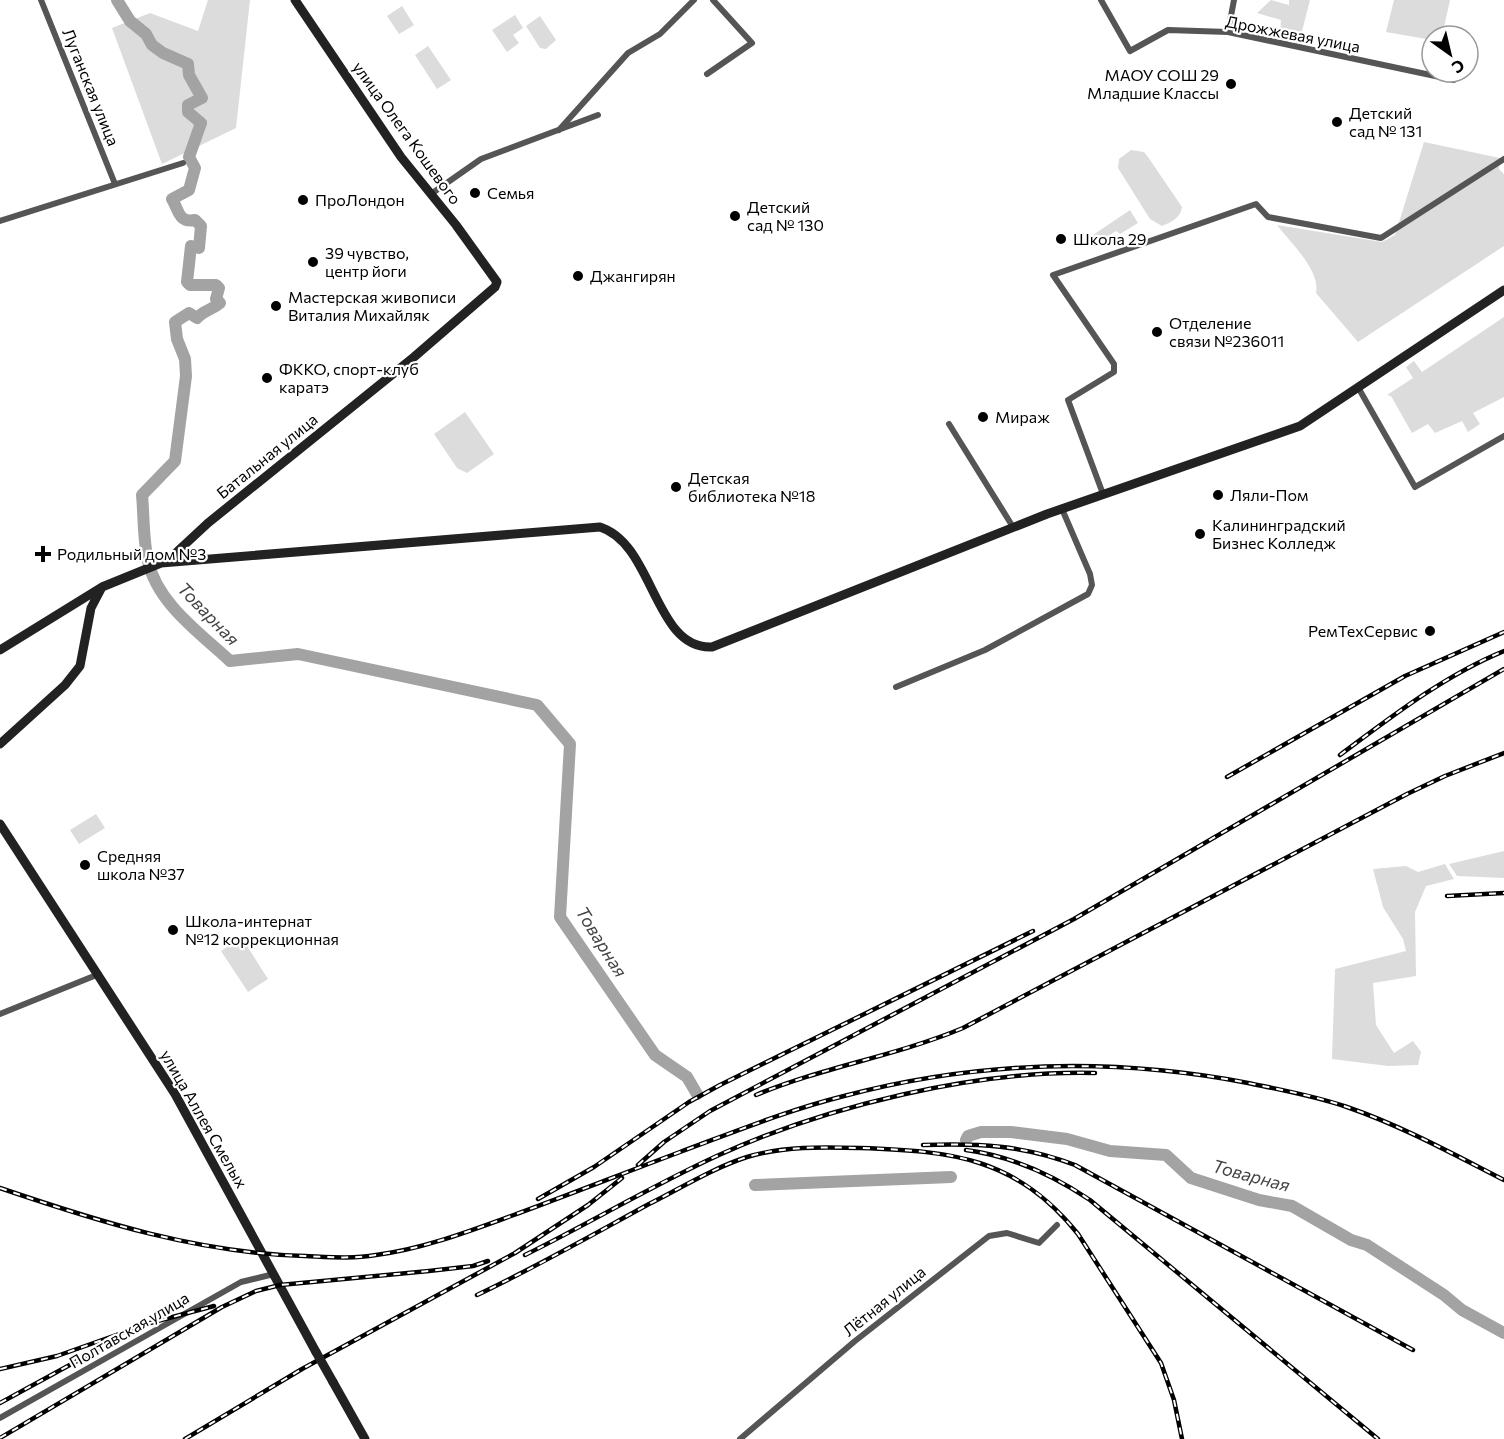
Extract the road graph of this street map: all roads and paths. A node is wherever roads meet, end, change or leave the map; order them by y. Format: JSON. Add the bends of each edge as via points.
{"nodes":[{"id":1,"x":41,"y":0,"type":"edge"},
{"id":2,"x":295,"y":0,"type":"edge"},
{"id":3,"x":694,"y":0,"type":"edge"},
{"id":4,"x":713,"y":0,"type":"edge"},
{"id":5,"x":1101,"y":0,"type":"edge"},
{"id":6,"x":1234,"y":0,"type":"edge"},
{"id":7,"x":1228,"y":33,"type":"junction"},
{"id":8,"x":1420,"y":73,"type":"edge"},
{"id":9,"x":707,"y":74,"type":"dead end"},
{"id":10,"x":598,"y":115,"type":"dead end"},
{"id":11,"x":559,"y":130,"type":"junction"},
{"id":12,"x":183,"y":163,"type":"dead end"},
{"id":13,"x":1502,"y":163,"type":"edge"},
{"id":14,"x":115,"y":184,"type":"junction"},
{"id":15,"x":431,"y":194,"type":"junction"},
{"id":16,"x":0,"y":221,"type":"edge"},
{"id":17,"x":497,"y":282,"type":"joint"},
{"id":18,"x":1504,"y":290,"type":"edge"},
{"id":19,"x":1359,"y":389,"type":"junction"},
{"id":20,"x":949,"y":424,"type":"dead end"},
{"id":21,"x":1504,"y":436,"type":"edge"},
{"id":22,"x":1098,"y":495,"type":"junction"},
{"id":23,"x":1062,"y":509,"type":"junction"},
{"id":24,"x":1013,"y":527,"type":"junction"},
{"id":25,"x":193,"y":537,"type":"junction"},
{"id":26,"x":199,"y":558,"type":"junction"},
{"id":27,"x":163,"y":563,"type":"junction"},
{"id":28,"x":102,"y":587,"type":"junction"},
{"id":29,"x":79,"y":602,"type":"junction"},
{"id":30,"x":91,"y":608,"type":"junction"},
{"id":31,"x":0,"y":650,"type":"edge"},
{"id":32,"x":896,"y":687,"type":"dead end"},
{"id":33,"x":0,"y":744,"type":"edge"},
{"id":34,"x":0,"y":824,"type":"edge"},
{"id":35,"x":99,"y":974,"type":"junction"},
{"id":36,"x":0,"y":1014,"type":"edge"},
{"id":37,"x":1056,"y":1226,"type":"dead end"},
{"id":38,"x":274,"y":1274,"type":"junction"},
{"id":39,"x":0,"y":1418,"type":"edge"},
{"id":40,"x":365,"y":1439,"type":"edge"},
{"id":41,"x":740,"y":1439,"type":"edge"}],
"edges":[{"from":1,"to":14,"type":"street","name":"Луганская улица"},
{"from":2,"to":15,"type":"main road","name":"улица Олега Кошевого","via":[[401,157]]},
{"from":3,"to":11,"type":"street","via":[[660,34],[628,53]]},
{"from":4,"to":9,"type":"street","via":[[752,43]]},
{"from":5,"to":7,"type":"street","name":"Дрожжевая улица","via":[[1130,51],[1168,30]]},
{"from":6,"to":7,"type":"street"},
{"from":7,"to":8,"type":"street","name":"Дрожжевая улица"},
{"from":10,"to":11,"type":"street"},
{"from":11,"to":15,"type":"street","via":[[482,159]]},
{"from":12,"to":14,"type":"street"},
{"from":13,"to":22,"type":"street","via":[[1381,238],[1268,217],[1256,204],[1053,275],[1114,364],[1109,378],[1068,400]]},
{"from":14,"to":16,"type":"street"},
{"from":15,"to":17,"type":"main road","name":"улица Олега Кошевого"},
{"from":17,"to":25,"type":"main road","name":"Батальная улица","via":[[414,357]]},
{"from":18,"to":19,"type":"main road"},
{"from":19,"to":21,"type":"street","via":[[1415,487]]},
{"from":19,"to":22,"type":"main road","via":[[1300,426]]},
{"from":20,"to":24,"type":"street"},
{"from":22,"to":23,"type":"main road"},
{"from":23,"to":24,"type":"main road"},
{"from":23,"to":32,"type":"street","via":[[1090,574],[1092,585],[1088,594],[986,650]]},
{"from":24,"to":26,"type":"main road","via":[[712,646],[692,645],[677,632],[624,541],[600,527]]},
{"from":25,"to":26,"type":"main road","via":[[191,546]]},
{"from":25,"to":27,"type":"main road","name":"Батальная улица"},
{"from":26,"to":27,"type":"main road"},
{"from":27,"to":28,"type":"main road"},
{"from":28,"to":29,"type":"main road"},
{"from":28,"to":30,"type":"main road"},
{"from":29,"to":30,"type":"main road","via":[[86,602]]},
{"from":29,"to":31,"type":"main road"},
{"from":30,"to":33,"type":"main road","via":[[80,666],[65,685]]},
{"from":34,"to":35,"type":"main road","name":"улица Аллея Смелых"},
{"from":35,"to":36,"type":"street"},
{"from":35,"to":38,"type":"main road","name":"улица Аллея Смелых","via":[[175,1094]]},
{"from":37,"to":41,"type":"street","name":"Лётная улица","via":[[1039,1243],[1007,1233],[989,1236],[855,1341]]},
{"from":38,"to":39,"type":"street","name":"Полтавская улица","via":[[241,1282]]},
{"from":38,"to":40,"type":"main road","name":"улица Аллея Смелых","bridge":true}]}
